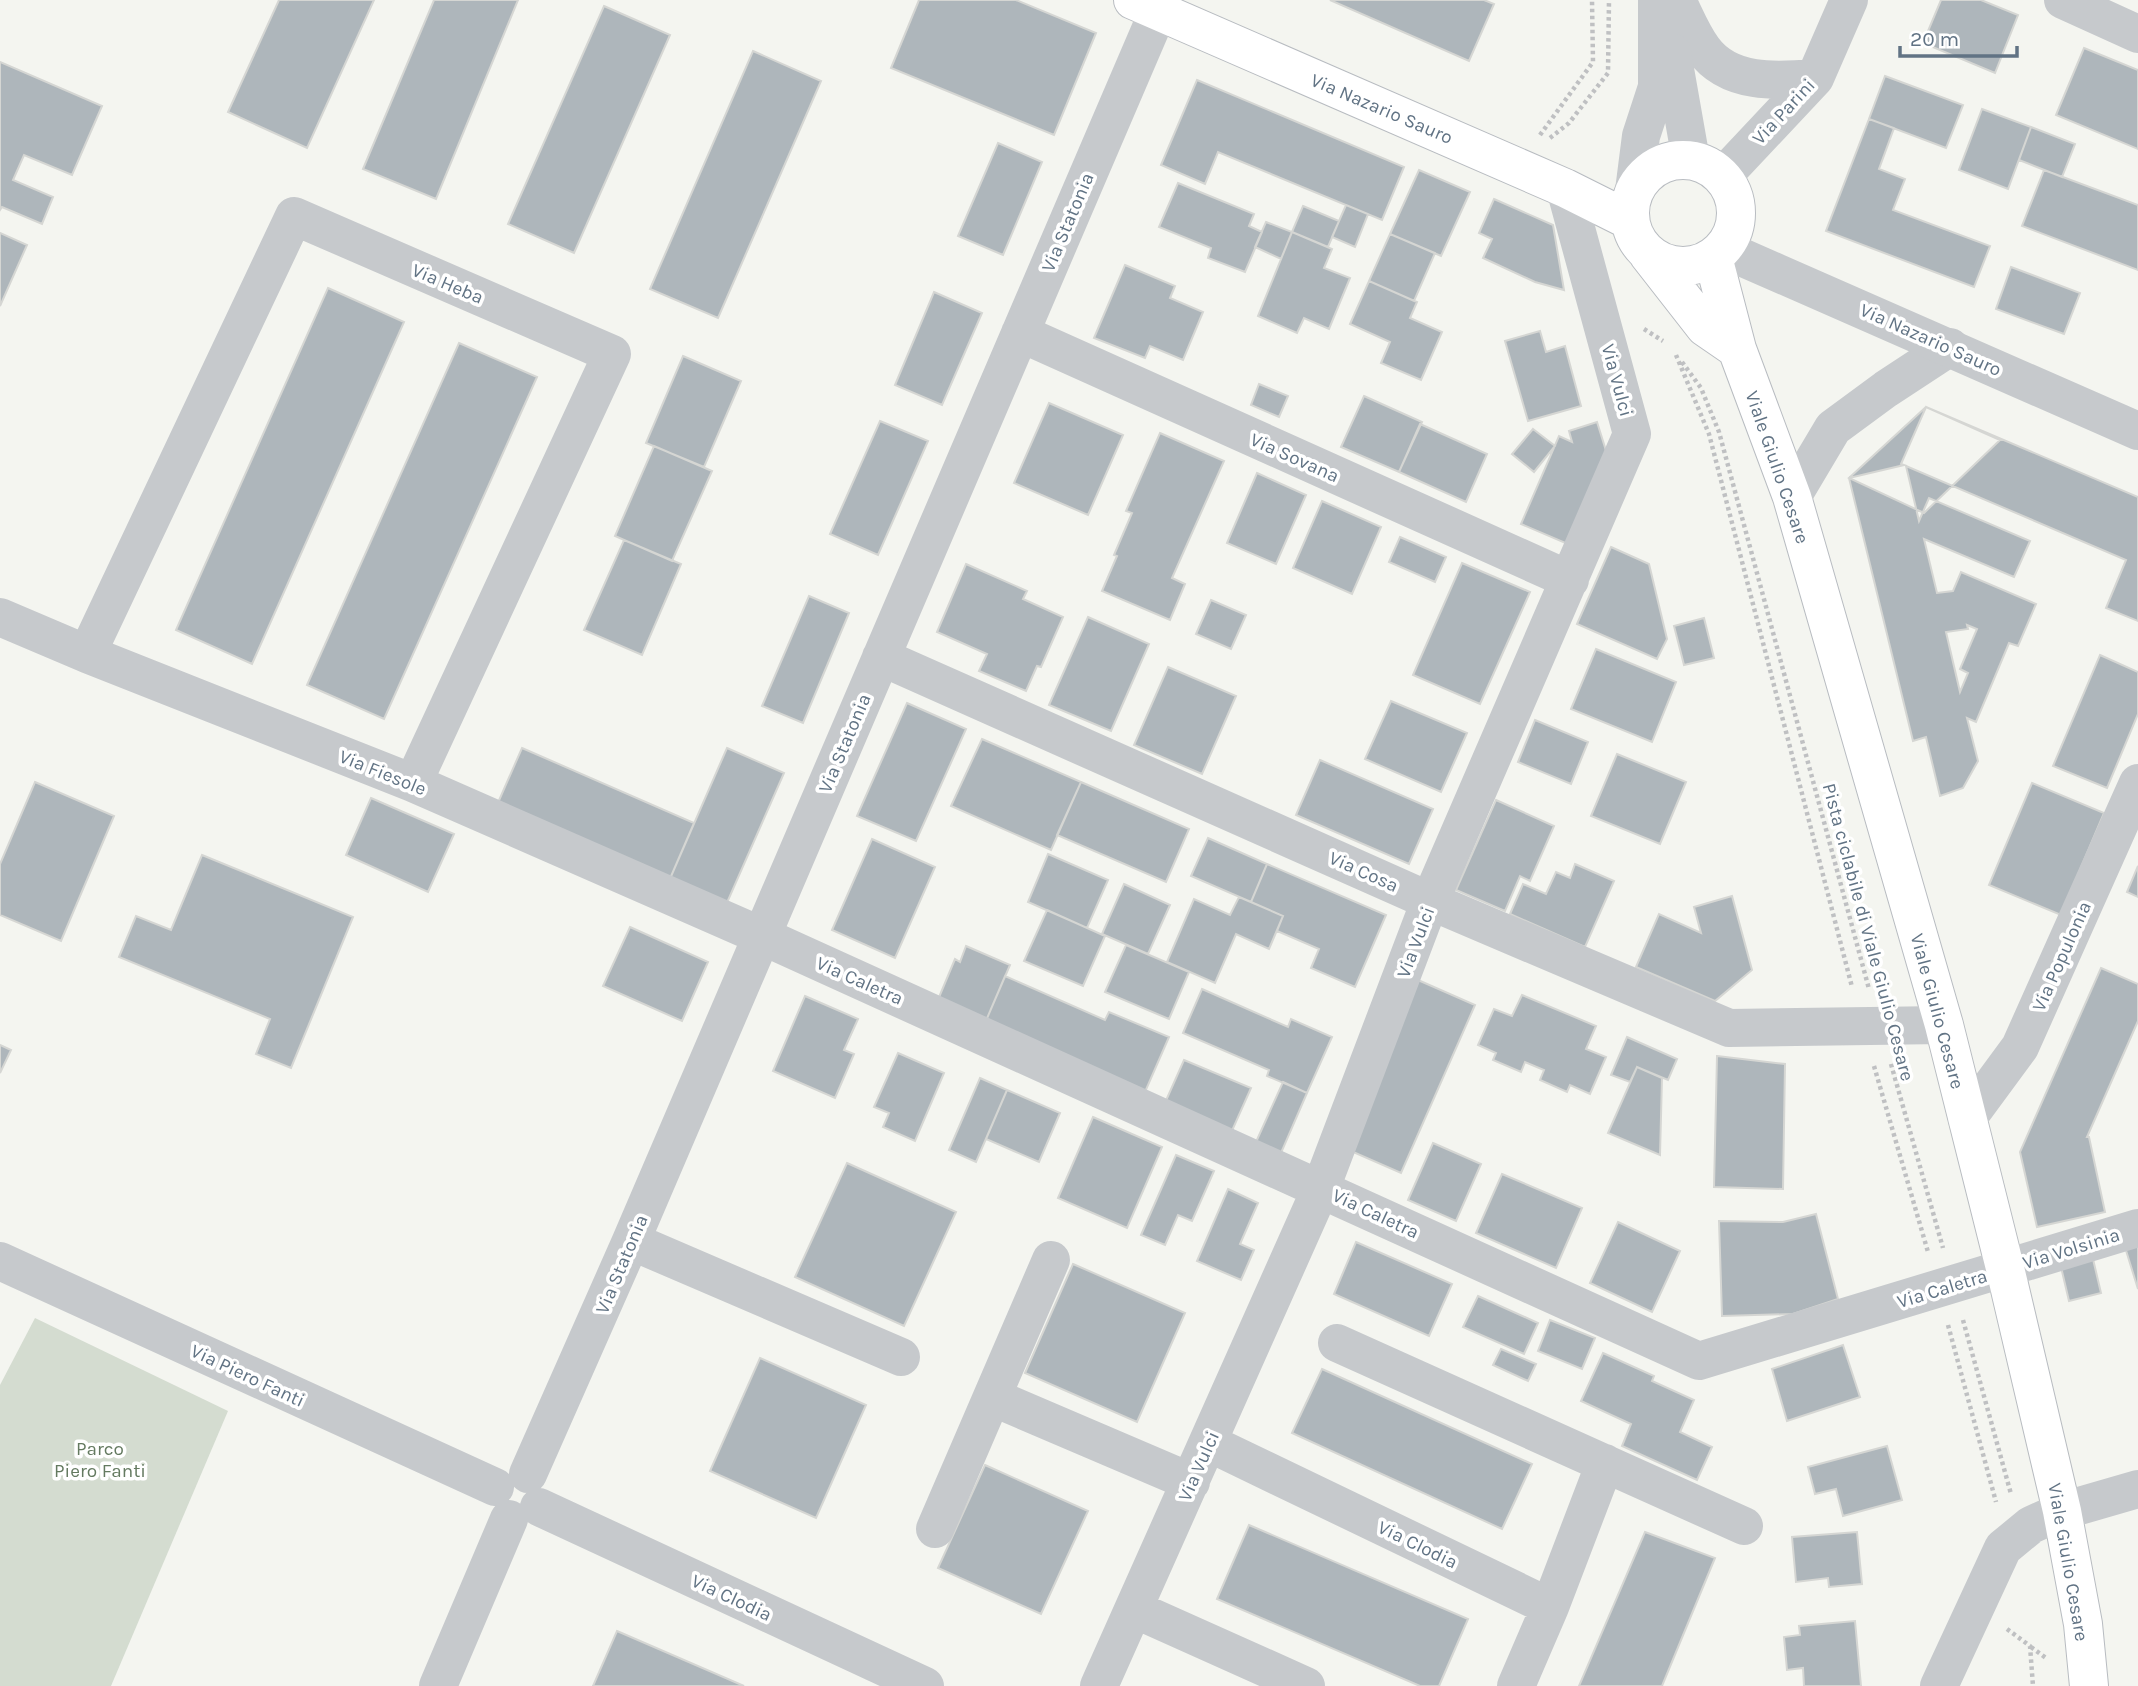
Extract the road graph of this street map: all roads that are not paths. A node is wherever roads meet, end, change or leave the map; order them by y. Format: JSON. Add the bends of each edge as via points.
{"nodes":[{"id":1,"x":1657,"y":0,"type":"edge"},
{"id":2,"x":1663,"y":0,"type":"edge"},
{"id":3,"x":1677,"y":0,"type":"edge"},
{"id":4,"x":1849,"y":0,"type":"edge"},
{"id":5,"x":2063,"y":0,"type":"edge"},
{"id":6,"x":1151,"y":4,"type":"edge"},
{"id":7,"x":2138,"y":34,"type":"edge"},
{"id":8,"x":1815,"y":78,"type":"junction"},
{"id":9,"x":1706,"y":168,"type":"junction"},
{"id":10,"x":1565,"y":188,"type":"junction"},
{"id":11,"x":1631,"y":205,"type":"junction"},
{"id":12,"x":1718,"y":253,"type":"junction"},
{"id":13,"x":1647,"y":254,"type":"junction"},
{"id":14,"x":1020,"y":333,"type":"junction"},
{"id":15,"x":1951,"y":347,"type":"junction"},
{"id":16,"x":1737,"y":349,"type":"junction"},
{"id":17,"x":2138,"y":431,"type":"edge"},
{"id":18,"x":1791,"y":497,"type":"junction"},
{"id":19,"x":1570,"y":580,"type":"junction"},
{"id":20,"x":0,"y":617,"type":"edge"},
{"id":21,"x":87,"y":654,"type":"junction"},
{"id":22,"x":881,"y":657,"type":"junction"},
{"id":23,"x":413,"y":783,"type":"junction"},
{"id":24,"x":2138,"y":783,"type":"edge"},
{"id":25,"x":1430,"y":901,"type":"junction"},
{"id":26,"x":762,"y":936,"type":"junction"},
{"id":27,"x":1944,"y":1025,"type":"junction"},
{"id":28,"x":1967,"y":1119,"type":"junction"},
{"id":29,"x":1321,"y":1188,"type":"junction"},
{"id":30,"x":2138,"y":1228,"type":"edge"},
{"id":31,"x":631,"y":1241,"type":"junction"},
{"id":32,"x":1051,"y":1260,"type":"dead end"},
{"id":33,"x":0,"y":1261,"type":"edge"},
{"id":34,"x":2005,"y":1268,"type":"junction"},
{"id":35,"x":1337,"y":1343,"type":"dead end"},
{"id":36,"x":901,"y":1357,"type":"dead end"},
{"id":37,"x":992,"y":1397,"type":"junction"},
{"id":38,"x":1209,"y":1443,"type":"junction"},
{"id":39,"x":1605,"y":1464,"type":"junction"},
{"id":40,"x":1192,"y":1482,"type":"junction"},
{"id":41,"x":2138,"y":1489,"type":"edge"},
{"id":42,"x":518,"y":1497,"type":"junction"},
{"id":43,"x":2062,"y":1511,"type":"junction"},
{"id":44,"x":1744,"y":1526,"type":"dead end"},
{"id":45,"x":935,"y":1529,"type":"dead end"},
{"id":46,"x":1550,"y":1607,"type":"junction"},
{"id":47,"x":1134,"y":1609,"type":"junction"},
{"id":48,"x":438,"y":1686,"type":"edge"},
{"id":49,"x":925,"y":1686,"type":"edge"},
{"id":50,"x":1099,"y":1686,"type":"edge"},
{"id":51,"x":1306,"y":1686,"type":"edge"},
{"id":52,"x":1516,"y":1686,"type":"edge"},
{"id":53,"x":1939,"y":1686,"type":"edge"},
{"id":54,"x":2089,"y":1686,"type":"edge"}],
"edges":[{"from":1,"to":11,"type":"street","via":[[1657,87],[1642,136]]},
{"from":2,"to":9,"type":"street"},
{"from":3,"to":8,"type":"street","via":[[1704,50],[1721,65],[1750,79]]},
{"from":4,"to":8,"type":"street","name":"Via Parini"},
{"from":5,"to":7,"type":"street"},
{"from":6,"to":10,"type":"main road","name":"Via Nazario Sauro"},
{"from":6,"to":14,"type":"street","name":"Via Statonia"},
{"from":8,"to":9,"type":"street","name":"Via Parini"},
{"from":9,"to":11,"type":"main road","via":[[1674,161],[1657,166],[1643,177]]},
{"from":9,"to":12,"type":"main road","via":[[1730,187],[1737,212],[1735,225]]},
{"from":10,"to":11,"type":"main road","name":"Via Nazario Sauro"},
{"from":10,"to":19,"type":"street","name":"Via Vulci","via":[[1632,434]]},
{"from":11,"to":13,"type":"main road","via":[[1639,244]]},
{"from":12,"to":13,"type":"main road","via":[[1694,265],[1673,266]]},
{"from":12,"to":15,"type":"street","name":"Via Nazario Sauro"},
{"from":12,"to":16,"type":"main road","name":"Viale Giulio Cesare"},
{"from":13,"to":16,"type":"main road","via":[[1705,327]]},
{"from":14,"to":19,"type":"street","name":"Via Sovana"},
{"from":14,"to":22,"type":"street","name":"Via Statonia"},
{"from":15,"to":17,"type":"street","name":"Via Nazario Sauro"},
{"from":15,"to":18,"type":"street","via":[[1833,428]]},
{"from":16,"to":18,"type":"main road","name":"Viale Giulio Cesare"},
{"from":18,"to":27,"type":"main road","name":"Viale Giulio Cesare"},
{"from":19,"to":25,"type":"street","name":"Via Vulci"},
{"from":20,"to":21,"type":"street","name":"Via Fiesole"},
{"from":21,"to":23,"type":"street","name":"Via Fiesole"},
{"from":21,"to":23,"type":"street","name":"Via Heba","via":[[295,216],[612,354]]},
{"from":22,"to":25,"type":"street","name":"Via Cosa"},
{"from":22,"to":26,"type":"street","name":"Via Statonia"},
{"from":23,"to":26,"type":"street","name":"Via Fiesole"},
{"from":24,"to":28,"type":"street","name":"Via Populonia","via":[[2020,1047]]},
{"from":25,"to":27,"type":"street","name":"Via Cosa","via":[[1729,1028]]},
{"from":25,"to":29,"type":"street","name":"Via Vulci"},
{"from":26,"to":29,"type":"street","name":"Via Caletra"},
{"from":26,"to":31,"type":"street","name":"Via Statonia"},
{"from":27,"to":28,"type":"main road","name":"Viale Giulio Cesare"},
{"from":28,"to":34,"type":"main road","name":"Viale Giulio Cesare"},
{"from":29,"to":34,"type":"street","name":"Via Caletra","via":[[1699,1361]]},
{"from":29,"to":38,"type":"street","name":"Via Vulci"},
{"from":30,"to":34,"type":"street","name":"Via Volsinia"},
{"from":31,"to":36,"type":"street"},
{"from":31,"to":42,"type":"street","name":"Via Statonia"},
{"from":32,"to":37,"type":"street"},
{"from":33,"to":42,"type":"street","name":"Via Piero Fanti"},
{"from":34,"to":43,"type":"main road","name":"Viale Giulio Cesare"},
{"from":35,"to":39,"type":"street"},
{"from":37,"to":40,"type":"street"},
{"from":37,"to":45,"type":"street"},
{"from":38,"to":40,"type":"street","name":"Via Vulci"},
{"from":38,"to":46,"type":"street","name":"Via Clodia"},
{"from":39,"to":44,"type":"street"},
{"from":39,"to":46,"type":"street"},
{"from":40,"to":47,"type":"street","name":"Via Vulci"},
{"from":41,"to":43,"type":"street"},
{"from":42,"to":48,"type":"street","name":"Via Statonia"},
{"from":42,"to":49,"type":"street","name":"Via Clodia"},
{"from":43,"to":53,"type":"street","via":[[2031,1525],[2003,1548]]},
{"from":43,"to":54,"type":"main road","name":"Viale Giulio Cesare","via":[[2083,1624]]},
{"from":46,"to":52,"type":"street"},
{"from":47,"to":50,"type":"street","name":"Via Vulci"},
{"from":47,"to":51,"type":"street"}]}
